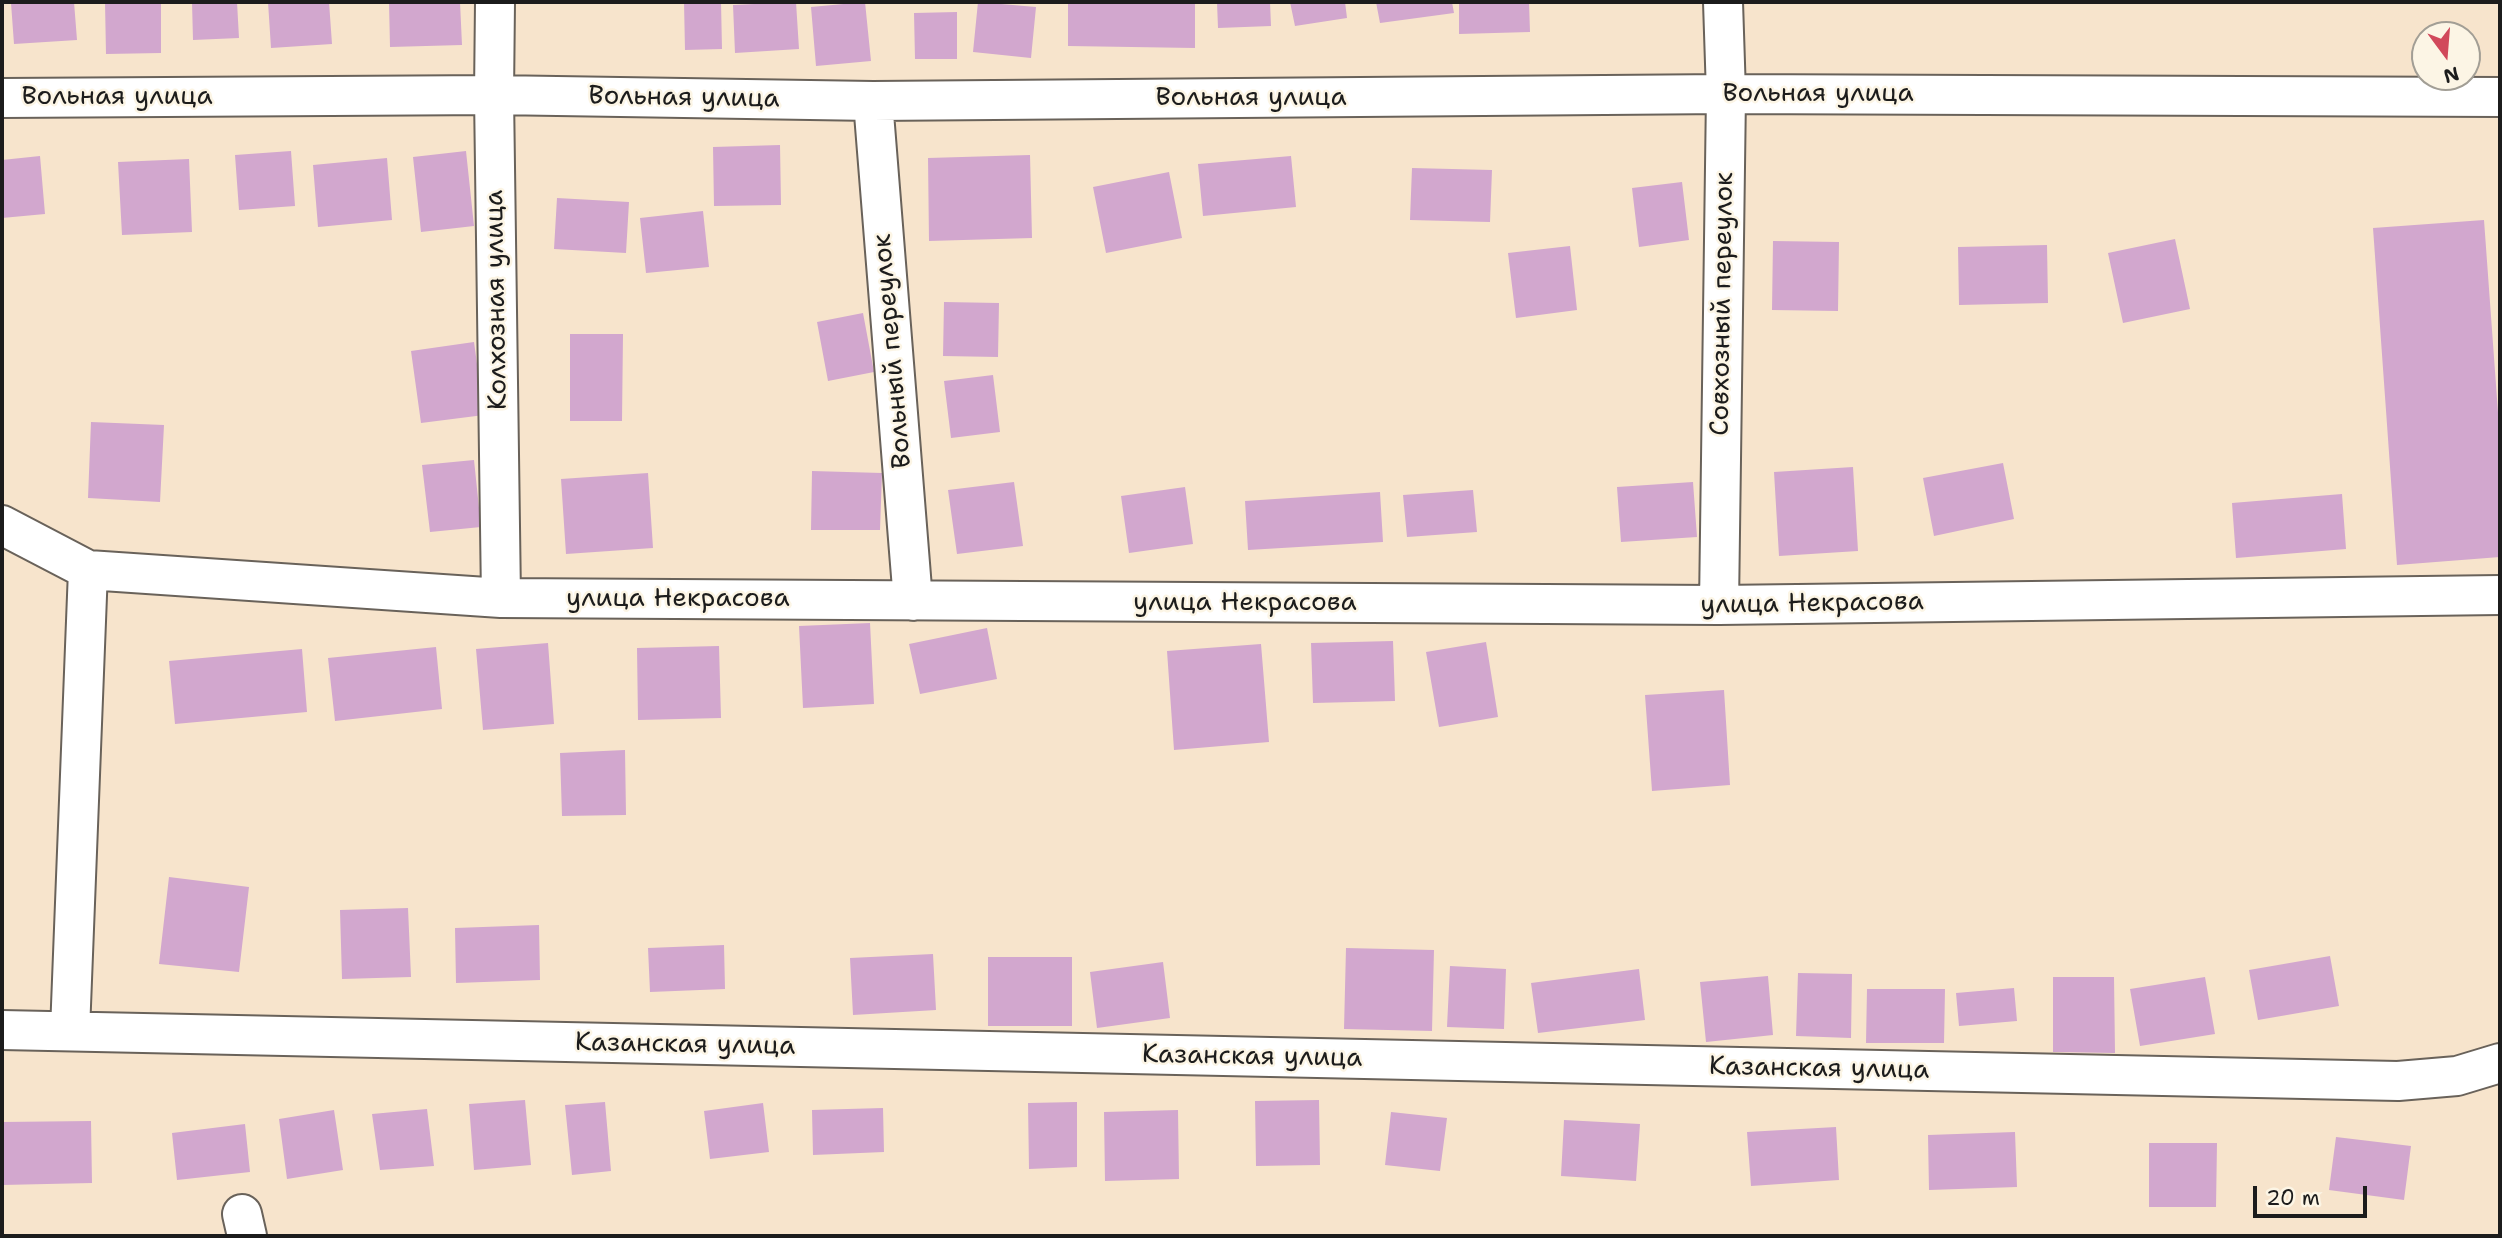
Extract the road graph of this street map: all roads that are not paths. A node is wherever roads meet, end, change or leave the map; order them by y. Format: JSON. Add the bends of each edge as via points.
{"nodes":[{"id":1,"x":495,"y":2,"type":"edge"},
{"id":2,"x":1723,"y":2,"type":"edge"},
{"id":3,"x":1726,"y":94,"type":"junction"},
{"id":4,"x":494,"y":95,"type":"junction"},
{"id":5,"x":2500,"y":97,"type":"edge"},
{"id":6,"x":2,"y":98,"type":"edge"},
{"id":7,"x":873,"y":101,"type":"junction"},
{"id":8,"x":2,"y":525,"type":"edge"},
{"id":9,"x":88,"y":570,"type":"junction"},
{"id":10,"x":2500,"y":595,"type":"edge"},
{"id":11,"x":501,"y":598,"type":"junction"},
{"id":12,"x":913,"y":601,"type":"junction"},
{"id":13,"x":1718,"y":606,"type":"junction"},
{"id":14,"x":2,"y":1030,"type":"edge"},
{"id":15,"x":70,"y":1031,"type":"junction"},
{"id":16,"x":2500,"y":1063,"type":"edge"}],
"edges":[{"from":1,"to":4,"type":"street","name":"Колхозная улица"},
{"from":2,"to":3,"type":"street","name":"Совхозный переулок"},
{"from":3,"to":5,"type":"street","name":"Вольная улица"},
{"from":3,"to":7,"type":"street","name":"Вольная улица"},
{"from":3,"to":13,"type":"street","name":"Совхозный переулок"},
{"from":4,"to":6,"type":"street","name":"Вольная улица"},
{"from":4,"to":7,"type":"street","name":"Вольная улица"},
{"from":4,"to":11,"type":"street","name":"Колхозная улица"},
{"from":7,"to":12,"type":"street","name":"Вольный переулок"},
{"from":8,"to":9,"type":"street","name":"улица Некрасова"},
{"from":9,"to":11,"type":"street","name":"улица Некрасова"},
{"from":9,"to":15,"type":"street"},
{"from":10,"to":13,"type":"street","name":"улица Некрасова"},
{"from":11,"to":12,"type":"street","name":"улица Некрасова"},
{"from":12,"to":13,"type":"street","name":"улица Некрасова"},
{"from":14,"to":15,"type":"street","name":"Казанская улица"},
{"from":15,"to":16,"type":"street","name":"Казанская улица","via":[[2384,1081],[2457,1076]]}]}
